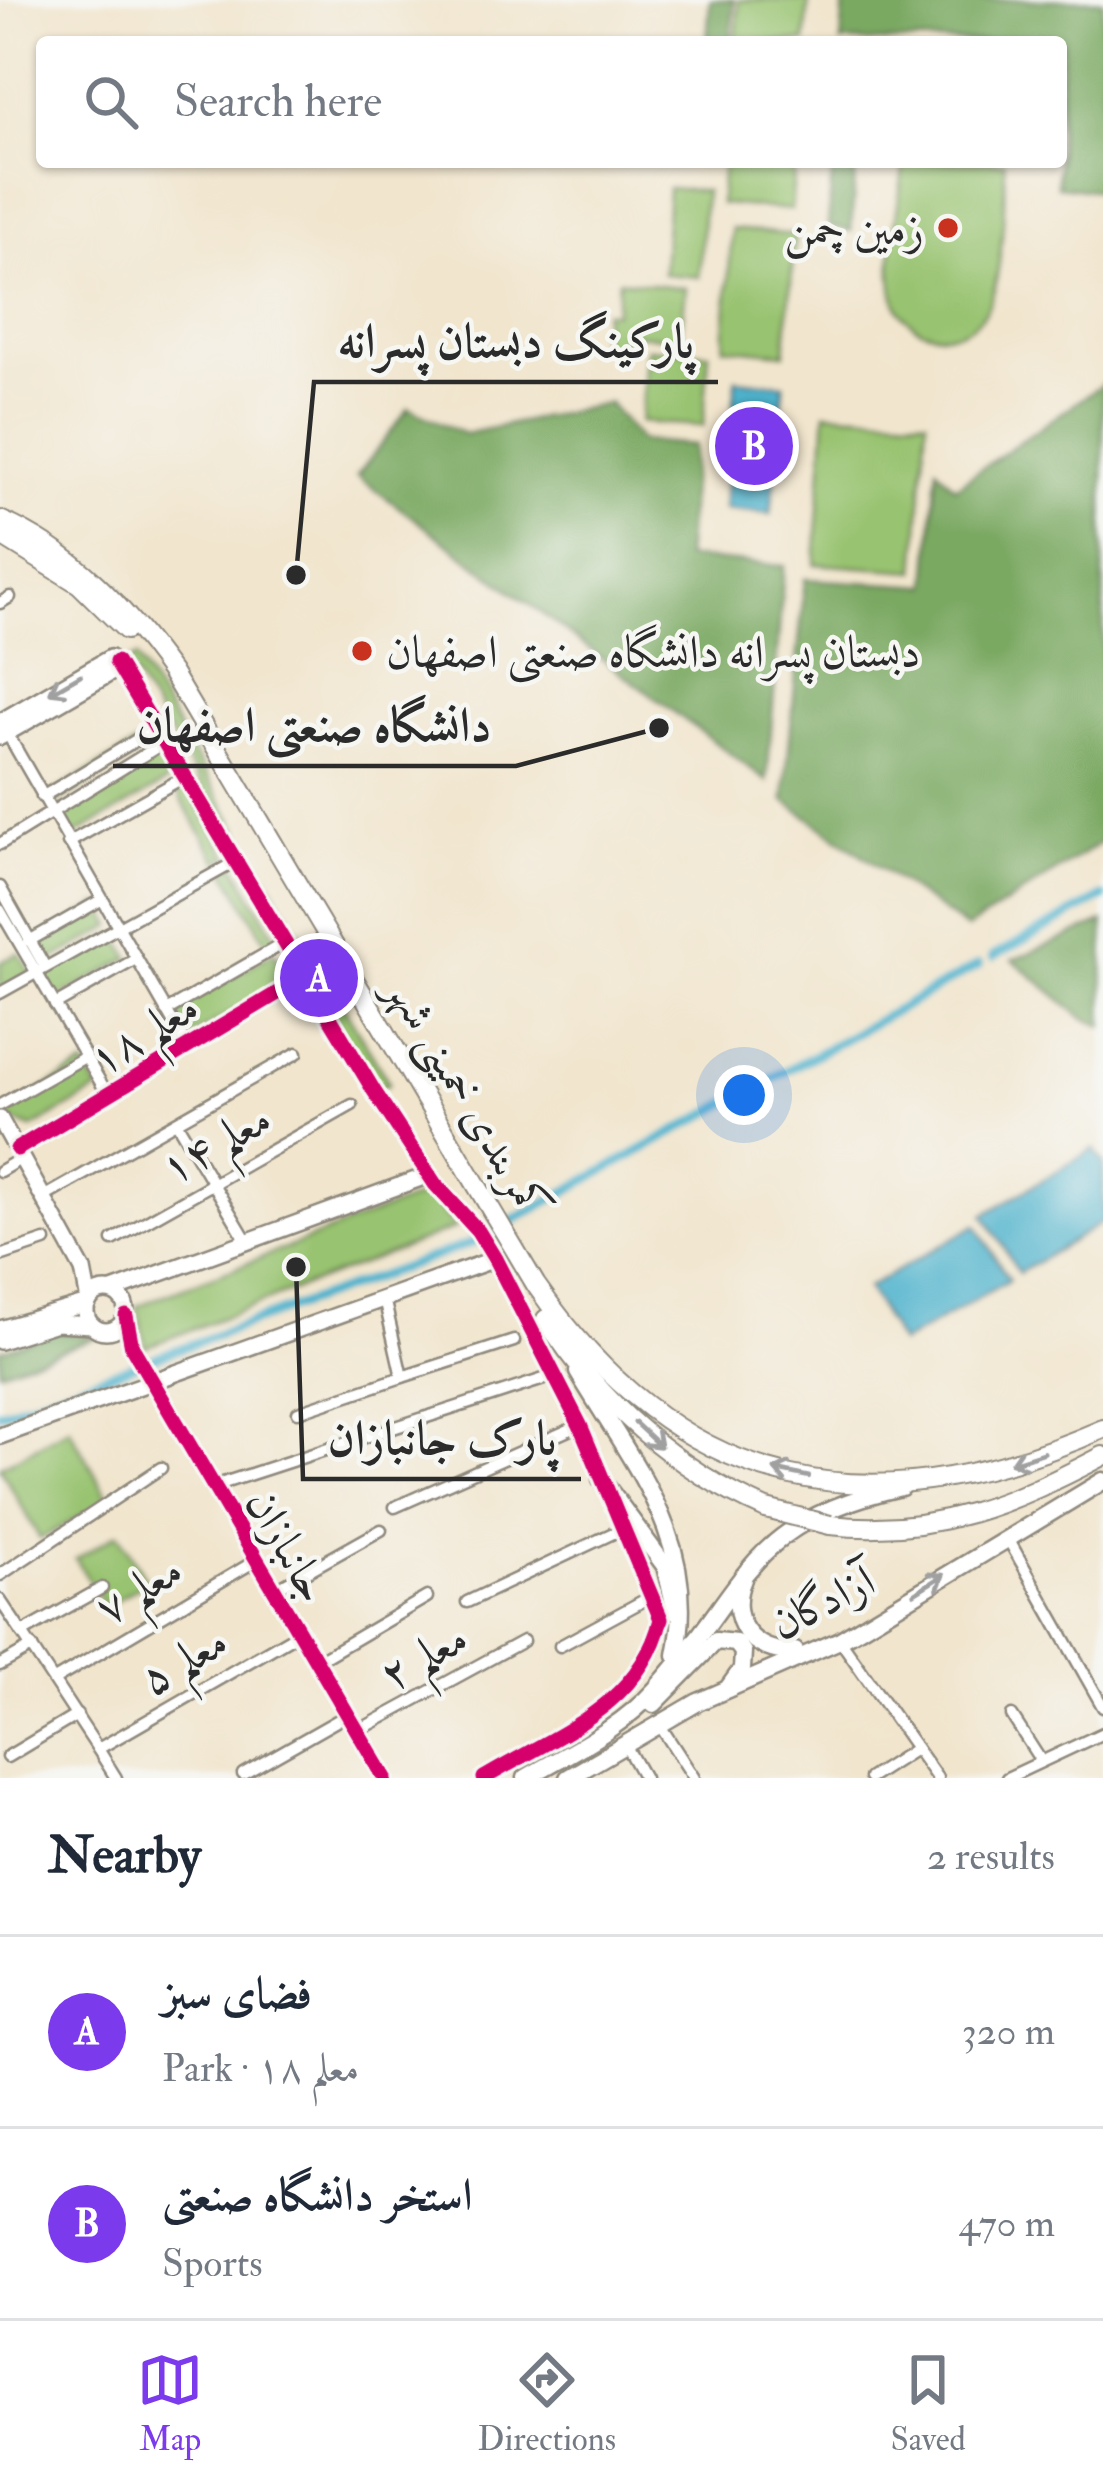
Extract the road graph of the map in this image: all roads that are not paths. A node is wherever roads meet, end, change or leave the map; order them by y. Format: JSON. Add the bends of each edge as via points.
{"nodes":[{"id":1,"x":0,"y":520,"type":"edge"},
{"id":2,"x":0,"y":535,"type":"edge"},
{"id":3,"x":2,"y":730,"type":"edge"},
{"id":4,"x":160,"y":735,"type":"junction"},
{"id":5,"x":186,"y":776,"type":"junction"},
{"id":6,"x":42,"y":797,"type":"junction"},
{"id":7,"x":50,"y":814,"type":"junction"},
{"id":8,"x":68,"y":843,"type":"junction"},
{"id":9,"x":0,"y":844,"type":"edge"},
{"id":10,"x":237,"y":861,"type":"junction"},
{"id":11,"x":0,"y":887,"type":"edge"},
{"id":12,"x":101,"y":900,"type":"junction"},
{"id":13,"x":0,"y":910,"type":"edge"},
{"id":14,"x":117,"y":926,"type":"junction"},
{"id":15,"x":29,"y":941,"type":"junction"},
{"id":16,"x":286,"y":942,"type":"junction"},
{"id":17,"x":136,"y":959,"type":"junction"},
{"id":18,"x":40,"y":970,"type":"junction"},
{"id":19,"x":306,"y":976,"type":"junction"},
{"id":20,"x":0,"y":993,"type":"edge"},
{"id":21,"x":55,"y":1006,"type":"junction"},
{"id":22,"x":166,"y":1011,"type":"junction"},
{"id":23,"x":188,"y":1048,"type":"junction"},
{"id":24,"x":297,"y":1053,"type":"dead end"},
{"id":25,"x":86,"y":1057,"type":"junction"},
{"id":26,"x":108,"y":1095,"type":"junction"},
{"id":27,"x":0,"y":1105,"type":"edge"},
{"id":28,"x":352,"y":1106,"type":"dead end"},
{"id":29,"x":0,"y":1119,"type":"edge"},
{"id":30,"x":177,"y":1123,"type":"junction"},
{"id":31,"x":20,"y":1153,"type":"junction"},
{"id":32,"x":0,"y":1171,"type":"edge"},
{"id":33,"x":429,"y":1175,"type":"junction"},
{"id":34,"x":466,"y":1178,"type":"junction"},
{"id":35,"x":213,"y":1184,"type":"junction"},
{"id":36,"x":44,"y":1197,"type":"junction"},
{"id":37,"x":113,"y":1240,"type":"dead end"},
{"id":38,"x":45,"y":1241,"type":"dead end"},
{"id":39,"x":247,"y":1241,"type":"junction"},
{"id":40,"x":499,"y":1249,"type":"junction"},
{"id":41,"x":0,"y":1256,"type":"edge"},
{"id":42,"x":83,"y":1270,"type":"junction"},
{"id":43,"x":148,"y":1281,"type":"junction"},
{"id":44,"x":110,"y":1291,"type":"junction"},
{"id":45,"x":384,"y":1298,"type":"junction"},
{"id":46,"x":88,"y":1302,"type":"junction"},
{"id":47,"x":126,"y":1311,"type":"junction"},
{"id":48,"x":54,"y":1318,"type":"junction"},
{"id":49,"x":98,"y":1328,"type":"junction"},
{"id":50,"x":0,"y":1329,"type":"edge"},
{"id":51,"x":560,"y":1340,"type":"junction"},
{"id":52,"x":0,"y":1341,"type":"edge"},
{"id":53,"x":514,"y":1341,"type":"dead end"},
{"id":54,"x":132,"y":1347,"type":"junction"},
{"id":55,"x":148,"y":1373,"type":"junction"},
{"id":56,"x":402,"y":1377,"type":"junction"},
{"id":57,"x":547,"y":1378,"type":"dead end"},
{"id":58,"x":298,"y":1412,"type":"dead end"},
{"id":59,"x":580,"y":1425,"type":"junction"},
{"id":60,"x":1103,"y":1430,"type":"edge"},
{"id":61,"x":0,"y":1436,"type":"edge"},
{"id":62,"x":1103,"y":1456,"type":"edge"},
{"id":63,"x":161,"y":1468,"type":"dead end"},
{"id":64,"x":949,"y":1477,"type":"junction"},
{"id":65,"x":601,"y":1479,"type":"junction"},
{"id":66,"x":1103,"y":1480,"type":"edge"},
{"id":67,"x":214,"y":1486,"type":"junction"},
{"id":68,"x":395,"y":1507,"type":"dead end"},
{"id":69,"x":624,"y":1528,"type":"junction"},
{"id":70,"x":380,"y":1530,"type":"dead end"},
{"id":71,"x":1006,"y":1537,"type":"junction"},
{"id":72,"x":257,"y":1560,"type":"junction"},
{"id":73,"x":748,"y":1567,"type":"junction"},
{"id":74,"x":0,"y":1575,"type":"edge"},
{"id":75,"x":102,"y":1588,"type":"dead end"},
{"id":76,"x":274,"y":1590,"type":"junction"},
{"id":77,"x":652,"y":1596,"type":"junction"},
{"id":78,"x":427,"y":1597,"type":"dead end"},
{"id":79,"x":467,"y":1602,"type":"dead end"},
{"id":80,"x":1,"y":1605,"type":"edge"},
{"id":81,"x":299,"y":1633,"type":"junction"},
{"id":82,"x":22,"y":1634,"type":"junction"},
{"id":83,"x":840,"y":1640,"type":"junction"},
{"id":84,"x":524,"y":1641,"type":"dead end"},
{"id":85,"x":678,"y":1645,"type":"junction"},
{"id":86,"x":32,"y":1646,"type":"junction"},
{"id":87,"x":560,"y":1646,"type":"dead end"},
{"id":88,"x":818,"y":1649,"type":"junction"},
{"id":89,"x":316,"y":1662,"type":"junction"},
{"id":90,"x":0,"y":1665,"type":"edge"},
{"id":91,"x":674,"y":1666,"type":"junction"},
{"id":92,"x":56,"y":1679,"type":"junction"},
{"id":93,"x":729,"y":1687,"type":"junction"},
{"id":94,"x":1103,"y":1707,"type":"edge"},
{"id":95,"x":77,"y":1715,"type":"junction"},
{"id":96,"x":347,"y":1715,"type":"junction"},
{"id":97,"x":1012,"y":1716,"type":"dead end"},
{"id":98,"x":659,"y":1724,"type":"junction"},
{"id":99,"x":608,"y":1730,"type":"junction"},
{"id":100,"x":356,"y":1732,"type":"junction"},
{"id":101,"x":1103,"y":1732,"type":"edge"},
{"id":102,"x":624,"y":1743,"type":"junction"},
{"id":103,"x":100,"y":1748,"type":"junction"},
{"id":104,"x":915,"y":1748,"type":"junction"},
{"id":105,"x":7,"y":1757,"type":"dead end"},
{"id":106,"x":1041,"y":1761,"type":"junction"},
{"id":107,"x":590,"y":1771,"type":"edge"},
{"id":108,"x":243,"y":1774,"type":"dead end"},
{"id":109,"x":116,"y":1778,"type":"edge"},
{"id":110,"x":386,"y":1778,"type":"edge"},
{"id":111,"x":484,"y":1778,"type":"edge"},
{"id":112,"x":526,"y":1778,"type":"edge"},
{"id":113,"x":568,"y":1778,"type":"edge"},
{"id":114,"x":644,"y":1778,"type":"edge"},
{"id":115,"x":694,"y":1778,"type":"edge"},
{"id":116,"x":870,"y":1778,"type":"edge"},
{"id":117,"x":937,"y":1778,"type":"edge"},
{"id":118,"x":1006,"y":1778,"type":"edge"}],
"edges":[{"from":1,"to":34,"type":"highway","name":"کمربندی خمینی شهر","via":[[84,572],[139,628],[226,762]]},
{"from":2,"to":34,"type":"highway","name":"کمربندی خمینی شهر","via":[[79,584],[133,637]]},
{"from":3,"to":4,"type":"street","via":[[114,671],[116,662]]},
{"from":3,"to":6,"type":"street"},
{"from":4,"to":5,"type":"street"},
{"from":4,"to":6,"type":"street"},
{"from":4,"to":7,"type":"street"},
{"from":5,"to":8,"type":"street"},
{"from":5,"to":10,"type":"street"},
{"from":6,"to":7,"type":"street"},
{"from":7,"to":8,"type":"street"},
{"from":7,"to":9,"type":"street"},
{"from":8,"to":12,"type":"street"},
{"from":10,"to":14,"type":"street"},
{"from":10,"to":16,"type":"street"},
{"from":11,"to":15,"type":"street"},
{"from":12,"to":14,"type":"street"},
{"from":12,"to":15,"type":"street"},
{"from":13,"to":18,"type":"street"},
{"from":14,"to":17,"type":"street"},
{"from":14,"to":18,"type":"street"},
{"from":15,"to":18,"type":"street"},
{"from":16,"to":19,"type":"street"},
{"from":16,"to":22,"type":"street"},
{"from":17,"to":21,"type":"street"},
{"from":17,"to":22,"type":"street"},
{"from":18,"to":20,"type":"street"},
{"from":18,"to":21,"type":"street"},
{"from":19,"to":23,"type":"street","name":"معلم ۱۸"},
{"from":19,"to":33,"type":"street"},
{"from":21,"to":25,"type":"street"},
{"from":22,"to":23,"type":"street"},
{"from":23,"to":26,"type":"street","name":"معلم ۱۸"},
{"from":24,"to":30,"type":"street"},
{"from":25,"to":26,"type":"street"},
{"from":25,"to":27,"type":"street"},
{"from":26,"to":31,"type":"street","name":"معلم ۱۸"},
{"from":28,"to":35,"type":"street","name":"معلم ۱۴"},
{"from":29,"to":31,"type":"street"},
{"from":30,"to":35,"type":"street"},
{"from":30,"to":36,"type":"street"},
{"from":31,"to":32,"type":"street","name":"معلم ۱۸"},
{"from":31,"to":36,"type":"street"},
{"from":33,"to":39,"type":"street"},
{"from":33,"to":40,"type":"street"},
{"from":34,"to":40,"type":"highway","name":"کمربندی خمینی شهر"},
{"from":35,"to":37,"type":"street","name":"معلم ۱۴"},
{"from":35,"to":39,"type":"street"},
{"from":36,"to":42,"type":"street"},
{"from":38,"to":41,"type":"street"},
{"from":39,"to":43,"type":"street"},
{"from":40,"to":45,"type":"street"},
{"from":40,"to":51,"type":"highway","name":"کمربندی خمینی شهر"},
{"from":40,"to":59,"type":"street"},
{"from":64,"to":40,"type":"highway","name":"کمربندی خمینی شهر","one_way":true,"via":[[804,1477],[702,1444],[629,1396],[586,1355]]},
{"from":42,"to":44,"type":"street"},
{"from":42,"to":46,"type":"street"},
{"from":43,"to":44,"type":"street"},
{"from":43,"to":47,"type":"street"},
{"from":44,"to":46,"type":"street"},
{"from":44,"to":47,"type":"street"},
{"from":45,"to":55,"type":"street"},
{"from":45,"to":56,"type":"street"},
{"from":46,"to":48,"type":"street"},
{"from":46,"to":49,"type":"street"},
{"from":47,"to":49,"type":"street","via":[[116,1329]]},
{"from":47,"to":54,"type":"street"},
{"from":48,"to":49,"type":"street"},
{"from":48,"to":50,"type":"street"},
{"from":48,"to":52,"type":"street"},
{"from":49,"to":54,"type":"street"},
{"from":51,"to":62,"type":"highway","name":"کمربندی خمینی شهر","one_way":true,"bridge":true,"via":[[669,1455],[766,1509],[830,1525],[956,1520],[1019,1500]]},
{"from":51,"to":85,"type":"main road","via":[[674,1542],[684,1598]]},
{"from":53,"to":56,"type":"street"},
{"from":54,"to":55,"type":"street","name":"جانبازان"},
{"from":55,"to":61,"type":"street"},
{"from":55,"to":67,"type":"street","name":"جانبازان"},
{"from":56,"to":58,"type":"street"},
{"from":57,"to":67,"type":"street"},
{"from":59,"to":65,"type":"street"},
{"from":59,"to":68,"type":"street"},
{"from":60,"to":64,"type":"highway","name":"کمربندی خمینی شهر","one_way":true},
{"from":63,"to":74,"type":"street"},
{"from":64,"to":73,"type":"main road","name":"آزادگان","via":[[817,1512]]},
{"from":65,"to":69,"type":"street"},
{"from":65,"to":85,"type":"main road","via":[[665,1567]]},
{"from":66,"to":71,"type":"main road","name":"آزادگان"},
{"from":67,"to":72,"type":"street","name":"جانبازان"},
{"from":69,"to":77,"type":"street"},
{"from":69,"to":79,"type":"street"},
{"from":70,"to":76,"type":"street"},
{"from":83,"to":71,"type":"main road","name":"آزادگان","one_way":true},
{"from":71,"to":94,"type":"street"},
{"from":72,"to":76,"type":"street","name":"جانبازان"},
{"from":72,"to":92,"type":"street","name":"معلم ۷"},
{"from":73,"to":88,"type":"main road","via":[[736,1605],[748,1635],[780,1653]]},
{"from":73,"to":91,"type":"main road","name":"آزادگان"},
{"from":75,"to":82,"type":"street"},
{"from":76,"to":81,"type":"street","name":"جانبازان"},
{"from":77,"to":87,"type":"street"},
{"from":77,"to":111,"type":"street","via":[[661,1619],[640,1675],[612,1701]]},
{"from":78,"to":89,"type":"street"},
{"from":80,"to":82,"type":"street"},
{"from":81,"to":89,"type":"street","name":"جانبازان"},
{"from":81,"to":103,"type":"street","name":"معلم ۵"},
{"from":82,"to":86,"type":"street"},
{"from":83,"to":88,"type":"main road","name":"آزادگان"},
{"from":83,"to":104,"type":"street"},
{"from":84,"to":100,"type":"street","name":"معلم ۲"},
{"from":85,"to":91,"type":"main road"},
{"from":86,"to":90,"type":"street"},
{"from":86,"to":92,"type":"street"},
{"from":88,"to":93,"type":"main road","name":"آزادگان"},
{"from":89,"to":96,"type":"street","name":"جانبازان"},
{"from":91,"to":99,"type":"main road","name":"آزادگان"},
{"from":92,"to":95,"type":"street"},
{"from":93,"to":98,"type":"main road","name":"آزادگان"},
{"from":93,"to":99,"type":"main road","via":[[743,1652],[716,1641],[658,1701]]},
{"from":95,"to":103,"type":"street"},
{"from":95,"to":105,"type":"street"},
{"from":96,"to":100,"type":"street","name":"جانبازان"},
{"from":96,"to":108,"type":"street"},
{"from":97,"to":106,"type":"street"},
{"from":98,"to":102,"type":"main road","name":"آزادگان"},
{"from":98,"to":115,"type":"street"},
{"from":99,"to":112,"type":"main road","name":"آزادگان"},
{"from":100,"to":110,"type":"street","name":"جانبازان"},
{"from":101,"to":106,"type":"street"},
{"from":102,"to":107,"type":"main road","name":"آزادگان"},
{"from":102,"to":114,"type":"street"},
{"from":103,"to":109,"type":"street"},
{"from":104,"to":116,"type":"street"},
{"from":104,"to":117,"type":"street"},
{"from":106,"to":118,"type":"street"},
{"from":107,"to":113,"type":"main road","name":"آزادگان"}]}
